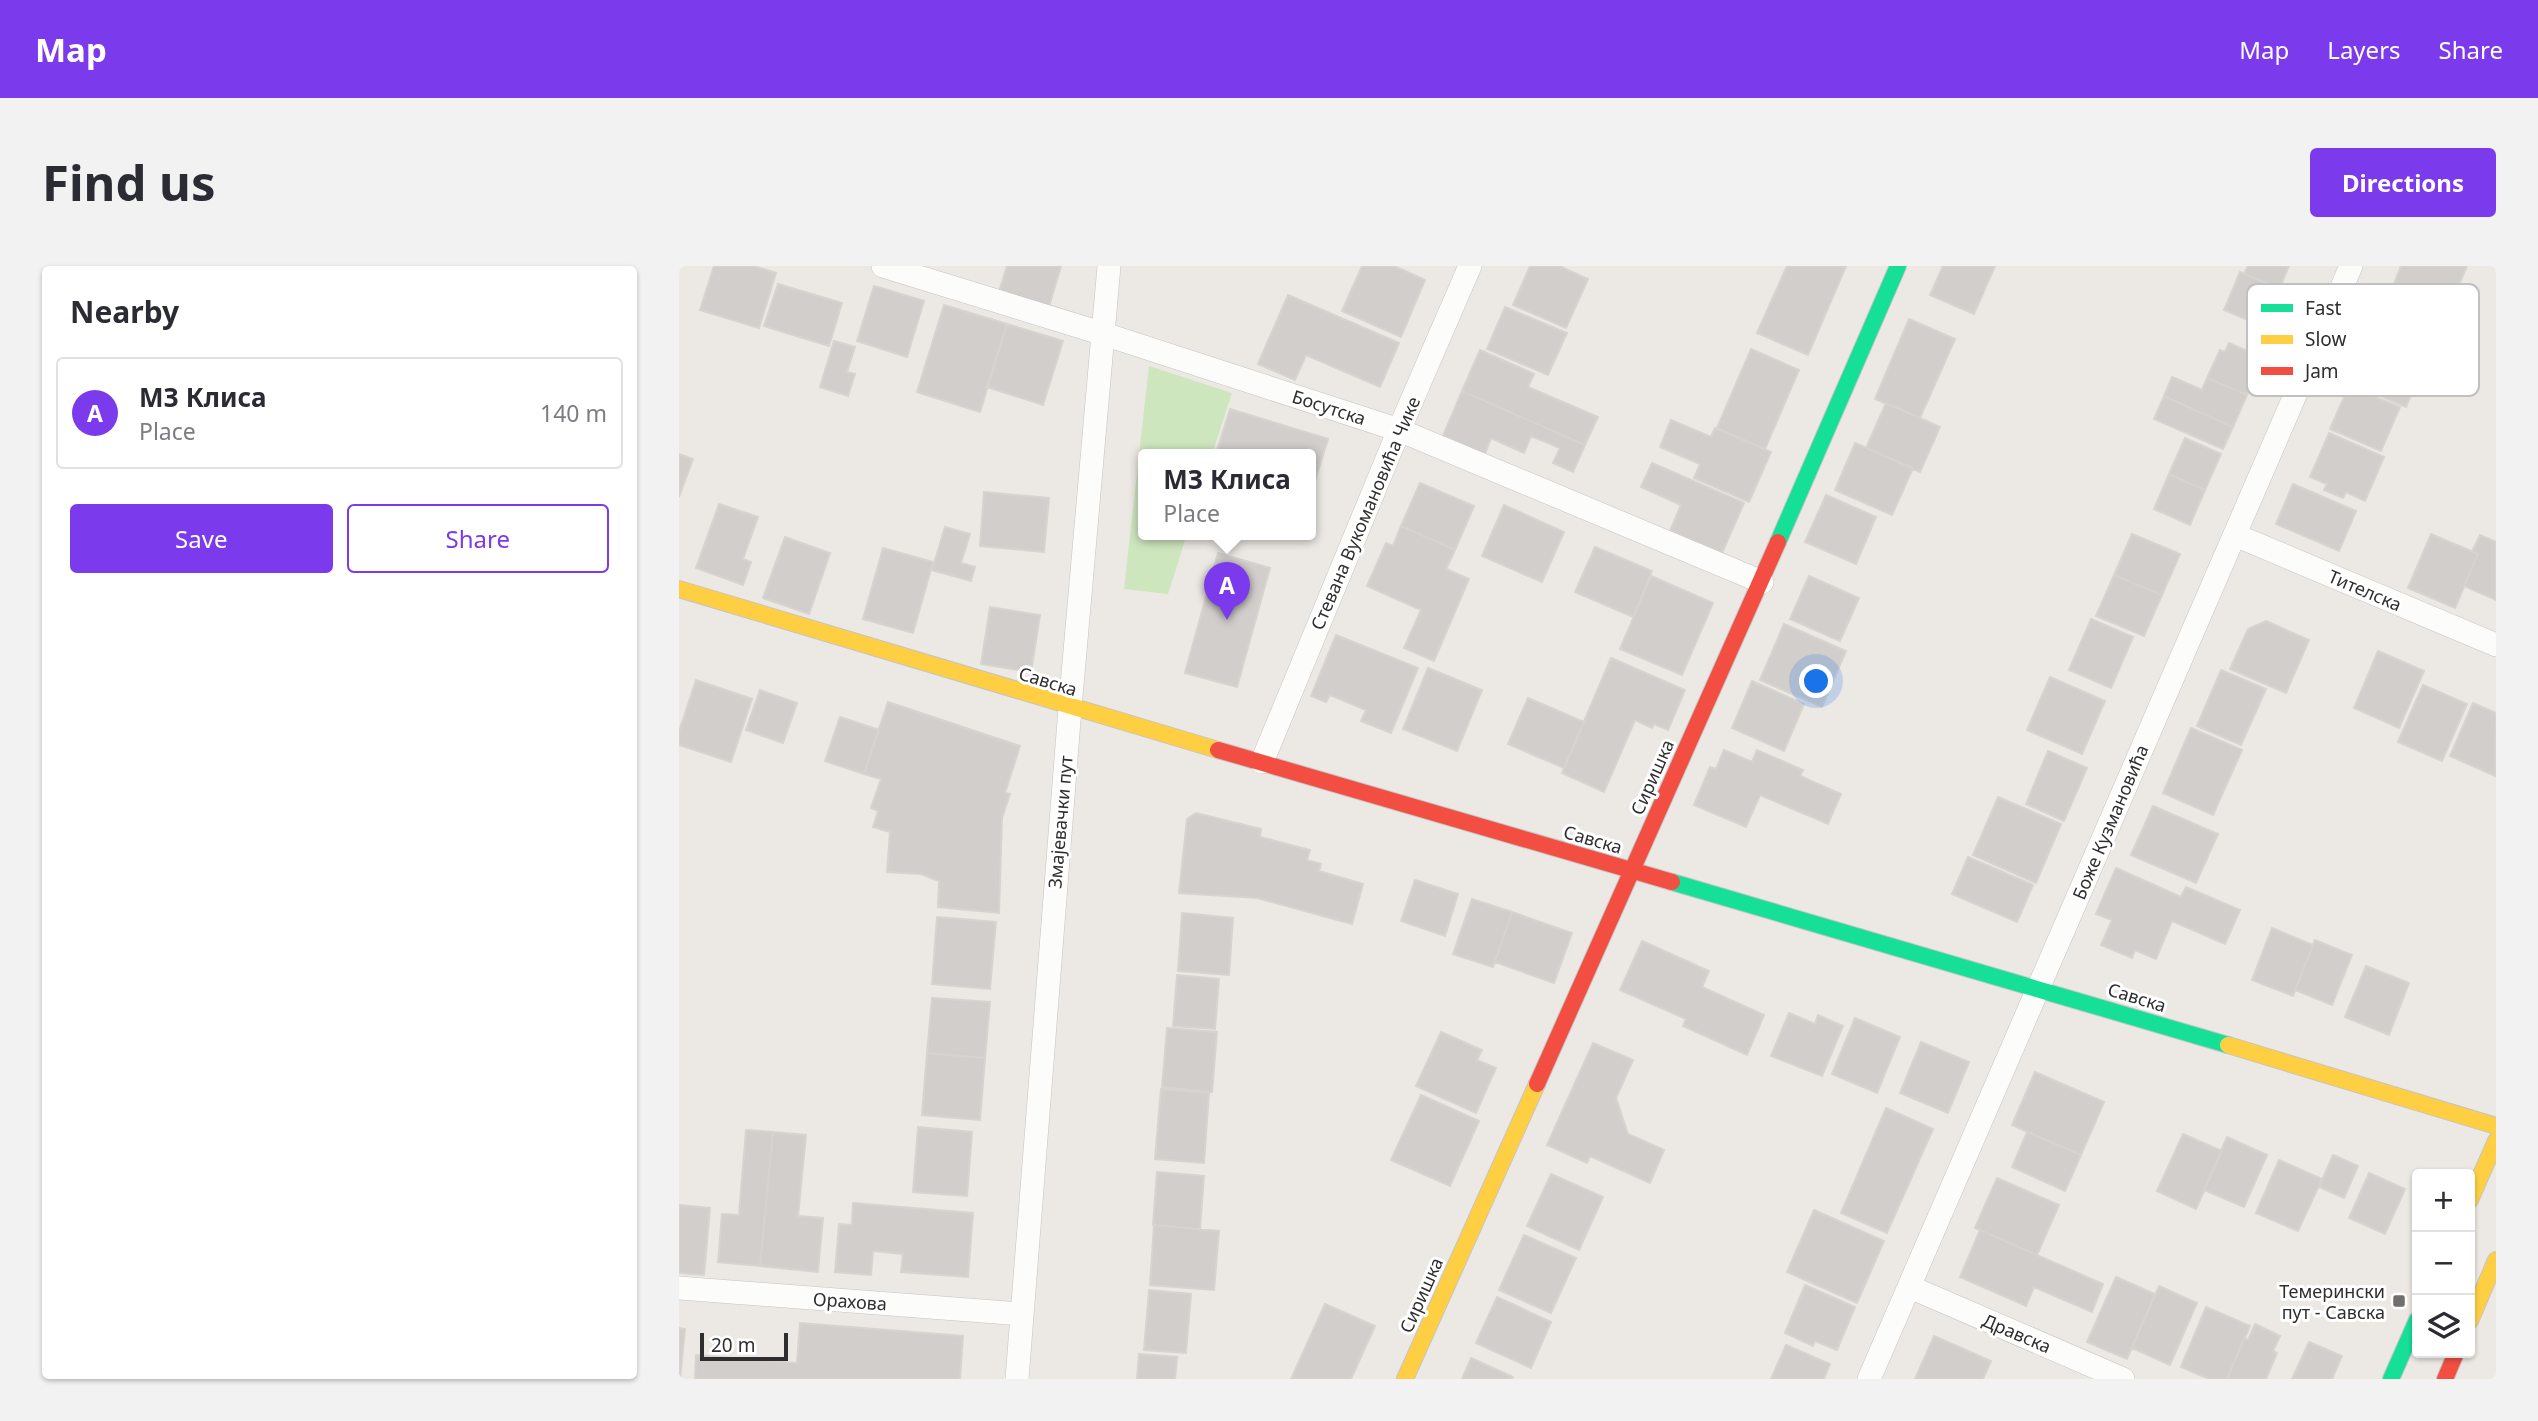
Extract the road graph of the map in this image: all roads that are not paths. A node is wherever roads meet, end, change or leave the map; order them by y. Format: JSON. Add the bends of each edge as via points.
{"nodes":[{"id":1,"x":883,"y":266,"type":"edge"},
{"id":2,"x":1109,"y":266,"type":"edge"},
{"id":3,"x":1470,"y":266,"type":"edge"},
{"id":4,"x":1898,"y":266,"type":"edge"},
{"id":5,"x":2351,"y":266,"type":"edge"},
{"id":6,"x":2343,"y":284,"type":"edge"},
{"id":7,"x":1104,"y":334,"type":"junction"},
{"id":8,"x":2295,"y":396,"type":"edge"},
{"id":9,"x":1399,"y":429,"type":"junction"},
{"id":10,"x":2235,"y":534,"type":"junction"},
{"id":11,"x":1762,"y":582,"type":"junction"},
{"id":12,"x":679,"y":589,"type":"edge"},
{"id":13,"x":2496,"y":645,"type":"edge"},
{"id":14,"x":1070,"y":708,"type":"junction"},
{"id":15,"x":1262,"y":762,"type":"junction"},
{"id":16,"x":1631,"y":870,"type":"junction"},
{"id":17,"x":2038,"y":988,"type":"junction"},
{"id":18,"x":2496,"y":1126,"type":"edge"},
{"id":19,"x":2496,"y":1141,"type":"edge"},
{"id":20,"x":2475,"y":1189,"type":"edge"},
{"id":21,"x":2496,"y":1260,"type":"edge"},
{"id":22,"x":1910,"y":1287,"type":"junction"},
{"id":23,"x":679,"y":1288,"type":"edge"},
{"id":24,"x":2475,"y":1309,"type":"edge"},
{"id":25,"x":1022,"y":1314,"type":"junction"},
{"id":26,"x":2412,"y":1331,"type":"edge"},
{"id":27,"x":2454,"y":1358,"type":"edge"},
{"id":28,"x":1017,"y":1379,"type":"edge"},
{"id":29,"x":1405,"y":1379,"type":"edge"},
{"id":30,"x":1869,"y":1379,"type":"edge"},
{"id":31,"x":2123,"y":1379,"type":"edge"},
{"id":32,"x":2391,"y":1379,"type":"edge"},
{"id":33,"x":2445,"y":1379,"type":"edge"}],
"edges":[{"from":1,"to":7,"type":"street","name":"Босутска"},
{"from":2,"to":7,"type":"street","name":"Змајевачки пут"},
{"from":3,"to":9,"type":"street","name":"Стевана Вукомановића Чике"},
{"from":4,"to":11,"type":"street","name":"Сиришка"},
{"from":5,"to":6,"type":"street","name":"Боже Кузмановића"},
{"from":7,"to":9,"type":"street","name":"Босутска"},
{"from":7,"to":14,"type":"street","name":"Змајевачки пут"},
{"from":8,"to":10,"type":"street","name":"Боже Кузмановића"},
{"from":9,"to":11,"type":"street","name":"Босутска"},
{"from":9,"to":15,"type":"street","name":"Стевана Вукомановића Чике"},
{"from":10,"to":13,"type":"street","name":"Тителска"},
{"from":10,"to":17,"type":"street","name":"Боже Кузмановића"},
{"from":11,"to":16,"type":"street","name":"Сиришка"},
{"from":12,"to":14,"type":"street","name":"Савска"},
{"from":14,"to":15,"type":"street","name":"Савска"},
{"from":14,"to":25,"type":"street","name":"Змајевачки пут"},
{"from":15,"to":16,"type":"street","name":"Савска"},
{"from":16,"to":17,"type":"street","name":"Савска"},
{"from":16,"to":29,"type":"street","name":"Сиришка"},
{"from":17,"to":18,"type":"street","name":"Савска"},
{"from":17,"to":22,"type":"street","name":"Боже Кузмановића"},
{"from":19,"to":20,"type":"street"},
{"from":21,"to":24,"type":"street"},
{"from":22,"to":30,"type":"street","name":"Боже Кузмановића"},
{"from":22,"to":31,"type":"street","name":"Дравска"},
{"from":23,"to":25,"type":"street","name":"Орахова"},
{"from":25,"to":28,"type":"street","name":"Змајевачки пут"},
{"from":26,"to":32,"type":"street"},
{"from":27,"to":33,"type":"street"}]}
